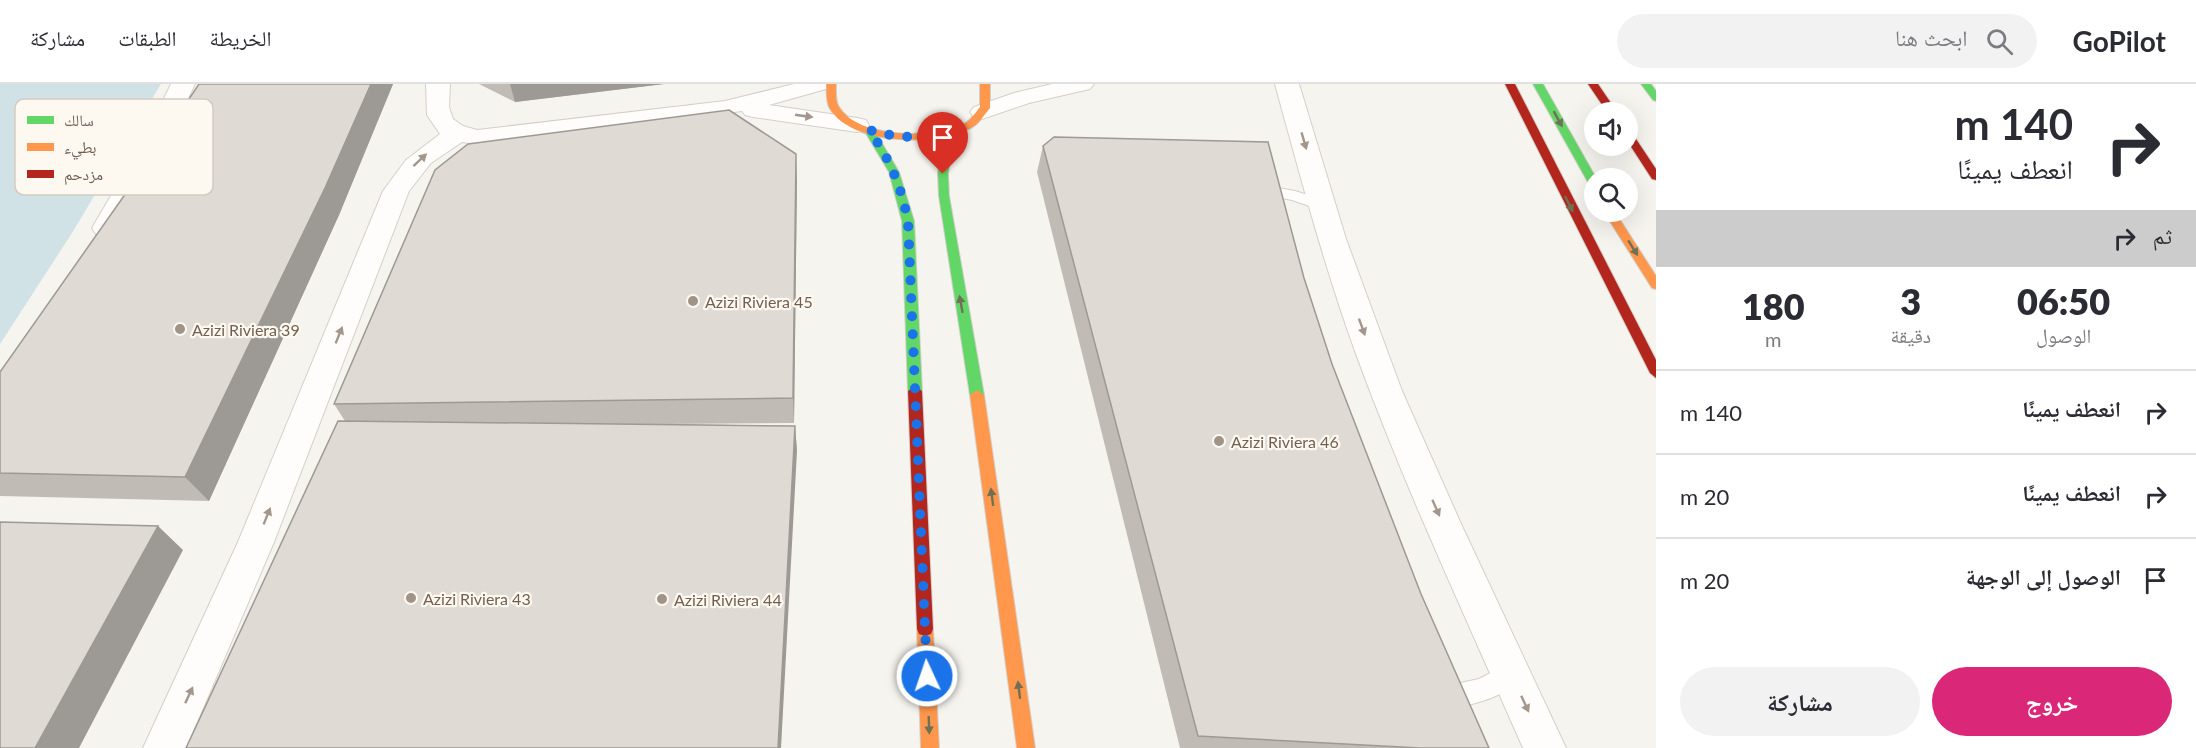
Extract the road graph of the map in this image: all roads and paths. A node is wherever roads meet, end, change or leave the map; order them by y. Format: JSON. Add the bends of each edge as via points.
{"nodes":[{"id":1,"x":183,"y":84,"type":"edge"},
{"id":2,"x":438,"y":84,"type":"edge"},
{"id":3,"x":818,"y":84,"type":"edge"},
{"id":4,"x":831,"y":84,"type":"edge"},
{"id":5,"x":985,"y":84,"type":"edge"},
{"id":6,"x":1082,"y":84,"type":"edge"},
{"id":7,"x":1283,"y":84,"type":"edge"},
{"id":8,"x":1510,"y":84,"type":"edge"},
{"id":9,"x":1538,"y":84,"type":"edge"},
{"id":10,"x":1593,"y":84,"type":"edge"},
{"id":11,"x":1646,"y":84,"type":"edge"},
{"id":12,"x":1656,"y":98,"type":"edge"},
{"id":13,"x":176,"y":99,"type":"edge"},
{"id":14,"x":1605,"y":102,"type":"edge"},
{"id":15,"x":725,"y":108,"type":"junction"},
{"id":16,"x":982,"y":112,"type":"junction"},
{"id":17,"x":863,"y":128,"type":"junction"},
{"id":18,"x":948,"y":133,"type":"junction"},
{"id":19,"x":458,"y":134,"type":"junction"},
{"id":20,"x":1638,"y":150,"type":"edge"},
{"id":21,"x":1585,"y":168,"type":"edge"},
{"id":22,"x":1656,"y":177,"type":"edge"},
{"id":23,"x":1261,"y":190,"type":"edge"},
{"id":24,"x":124,"y":195,"type":"edge"},
{"id":25,"x":1321,"y":205,"type":"junction"},
{"id":26,"x":1616,"y":222,"type":"edge"},
{"id":27,"x":92,"y":251,"type":"edge"},
{"id":28,"x":1656,"y":285,"type":"edge"},
{"id":29,"x":1656,"y":373,"type":"edge"},
{"id":30,"x":1511,"y":674,"type":"junction"},
{"id":31,"x":1431,"y":697,"type":"edge"},
{"id":32,"x":164,"y":748,"type":"edge"},
{"id":33,"x":930,"y":748,"type":"edge"},
{"id":34,"x":1026,"y":748,"type":"edge"},
{"id":35,"x":1545,"y":748,"type":"edge"}],
"edges":[{"from":1,"to":13,"type":"street"},
{"from":2,"to":19,"type":"street","via":[[439,121]]},
{"from":3,"to":15,"type":"street"},
{"from":4,"to":17,"type":"street","via":[[832,103],[846,119]]},
{"from":5,"to":16,"type":"street","via":[[988,94]]},
{"from":6,"to":16,"type":"street"},
{"from":7,"to":25,"type":"street","one_way":true},
{"from":8,"to":29,"type":"street","one_way":true},
{"from":9,"to":21,"type":"street","one_way":true},
{"from":10,"to":14,"type":"street"},
{"from":11,"to":12,"type":"street"},
{"from":15,"to":17,"type":"street","one_way":true,"via":[[791,114]]},
{"from":15,"to":19,"type":"street","via":[[488,136]]},
{"from":16,"to":18,"type":"street","via":[[975,121]]},
{"from":17,"to":18,"type":"street","via":[[884,135],[917,138]]},
{"from":17,"to":33,"type":"street","one_way":true,"via":[[894,172],[908,221]]},
{"from":34,"to":18,"type":"street","one_way":true,"via":[[975,382],[945,204],[943,174]]},
{"from":32,"to":19,"type":"street","one_way":true,"via":[[256,542],[396,191],[420,159]]},
{"from":20,"to":22,"type":"street"},
{"from":23,"to":25,"type":"lane"},
{"from":24,"to":27,"type":"street"},
{"from":25,"to":30,"type":"street","one_way":true,"via":[[1386,390]]},
{"from":26,"to":28,"type":"street","one_way":true},
{"from":30,"to":31,"type":"lane","via":[[1482,690]]},
{"from":30,"to":35,"type":"street","one_way":true}]}
